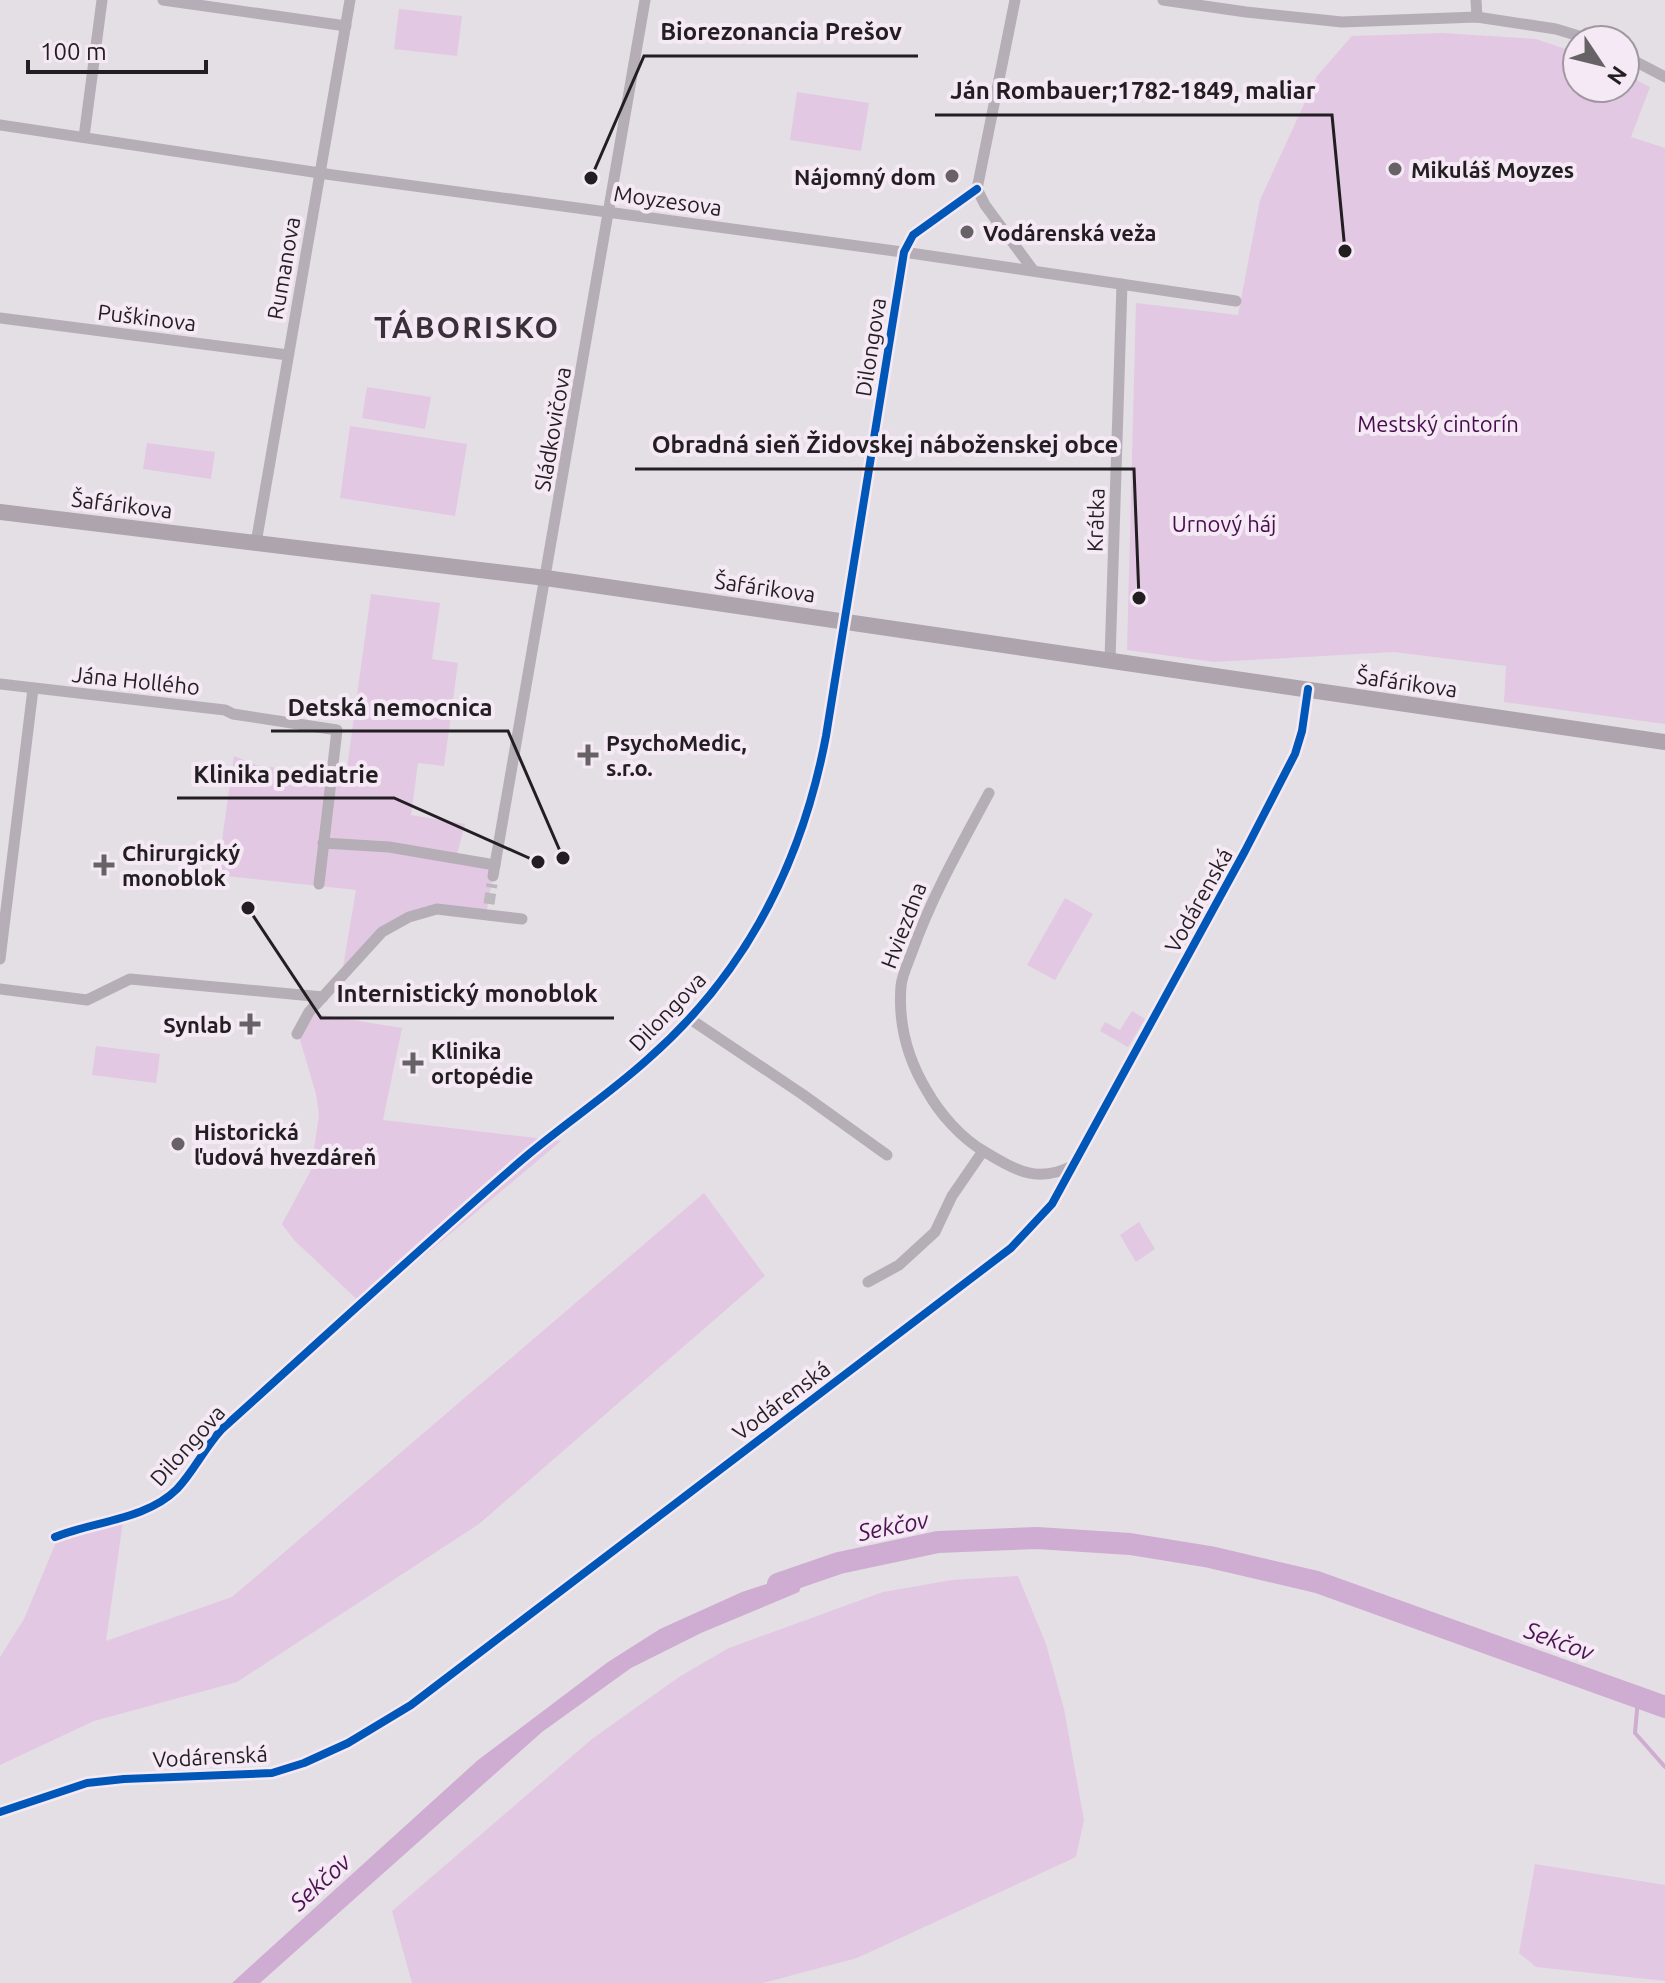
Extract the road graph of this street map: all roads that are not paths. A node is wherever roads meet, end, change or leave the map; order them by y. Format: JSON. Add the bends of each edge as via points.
{"nodes":[{"id":1,"x":102,"y":0,"type":"edge"},
{"id":2,"x":163,"y":0,"type":"edge"},
{"id":3,"x":350,"y":0,"type":"edge"},
{"id":4,"x":645,"y":0,"type":"edge"},
{"id":5,"x":1015,"y":0,"type":"edge"},
{"id":6,"x":1163,"y":0,"type":"edge"},
{"id":7,"x":1476,"y":0,"type":"edge"},
{"id":8,"x":1477,"y":17,"type":"junction"},
{"id":9,"x":346,"y":26,"type":"junction"},
{"id":10,"x":1561,"y":31,"type":"edge"},
{"id":11,"x":1641,"y":64,"type":"edge"},
{"id":12,"x":1665,"y":77,"type":"edge"},
{"id":13,"x":0,"y":125,"type":"edge"},
{"id":14,"x":84,"y":137,"type":"junction"},
{"id":15,"x":320,"y":173,"type":"junction"},
{"id":16,"x":977,"y":189,"type":"junction"},
{"id":17,"x":609,"y":212,"type":"junction"},
{"id":18,"x":904,"y":252,"type":"junction"},
{"id":19,"x":1033,"y":270,"type":"junction"},
{"id":20,"x":1122,"y":284,"type":"junction"},
{"id":21,"x":1236,"y":301,"type":"dead end"},
{"id":22,"x":0,"y":318,"type":"edge"},
{"id":23,"x":288,"y":355,"type":"junction"},
{"id":24,"x":0,"y":512,"type":"edge"},
{"id":25,"x":256,"y":543,"type":"junction"},
{"id":26,"x":546,"y":578,"type":"junction"},
{"id":27,"x":844,"y":620,"type":"junction"},
{"id":28,"x":1110,"y":660,"type":"junction"},
{"id":29,"x":0,"y":684,"type":"edge"},
{"id":30,"x":33,"y":689,"type":"junction"},
{"id":31,"x":1308,"y":689,"type":"junction"},
{"id":32,"x":1665,"y":742,"type":"edge"},
{"id":33,"x":989,"y":793,"type":"dead end"},
{"id":34,"x":323,"y":843,"type":"junction"},
{"id":35,"x":319,"y":884,"type":"dead end"},
{"id":36,"x":522,"y":919,"type":"dead end"},
{"id":37,"x":0,"y":959,"type":"edge"},
{"id":38,"x":0,"y":989,"type":"edge"},
{"id":39,"x":323,"y":997,"type":"junction"},
{"id":40,"x":690,"y":1019,"type":"junction"},
{"id":41,"x":297,"y":1034,"type":"dead end"},
{"id":42,"x":983,"y":1151,"type":"junction"},
{"id":43,"x":887,"y":1155,"type":"dead end"},
{"id":44,"x":1074,"y":1164,"type":"junction"},
{"id":45,"x":868,"y":1282,"type":"dead end"},
{"id":46,"x":55,"y":1537,"type":"dead end"},
{"id":47,"x":0,"y":1812,"type":"edge"}],
"edges":[{"from":1,"to":14,"type":"street"},
{"from":2,"to":9,"type":"street"},
{"from":3,"to":9,"type":"street","name":"Rumanova"},
{"from":4,"to":17,"type":"street","name":"Sládkovičova"},
{"from":5,"to":16,"type":"street"},
{"from":6,"to":8,"type":"street","via":[[1342,22]]},
{"from":7,"to":8,"type":"street"},
{"from":8,"to":10,"type":"street"},
{"from":9,"to":15,"type":"street","name":"Rumanova"},
{"from":11,"to":12,"type":"street"},
{"from":13,"to":14,"type":"street","name":"Moyzesova"},
{"from":14,"to":15,"type":"street","name":"Moyzesova"},
{"from":15,"to":17,"type":"street","name":"Moyzesova"},
{"from":15,"to":23,"type":"street","name":"Rumanova"},
{"from":16,"to":18,"type":"street","via":[[913,235]]},
{"from":16,"to":19,"type":"street"},
{"from":17,"to":18,"type":"street","name":"Moyzesova"},
{"from":17,"to":26,"type":"street","name":"Sládkovičova"},
{"from":18,"to":19,"type":"street","name":"Moyzesova"},
{"from":18,"to":27,"type":"street","name":"Dilongova"},
{"from":19,"to":20,"type":"street","name":"Moyzesova"},
{"from":20,"to":21,"type":"street","name":"Moyzesova"},
{"from":20,"to":28,"type":"street","name":"Krátka"},
{"from":22,"to":23,"type":"street","name":"Puškinova"},
{"from":23,"to":25,"type":"street","name":"Rumanova"},
{"from":24,"to":25,"type":"street","name":"Šafárikova"},
{"from":25,"to":26,"type":"street","name":"Šafárikova"},
{"from":26,"to":27,"type":"street","name":"Šafárikova"},
{"from":26,"to":34,"type":"street","name":"Sládkovičova","via":[[494,870],[389,847]]},
{"from":27,"to":28,"type":"street","name":"Šafárikova"},
{"from":27,"to":40,"type":"street","name":"Dilongova","via":[[823,753],[798,845],[759,924]]},
{"from":28,"to":31,"type":"street","name":"Šafárikova"},
{"from":29,"to":30,"type":"street","name":"Jána Hollého"},
{"from":30,"to":34,"type":"street","name":"Jána Hollého","via":[[225,710],[337,730]]},
{"from":30,"to":37,"type":"street"},
{"from":31,"to":32,"type":"street","name":"Šafárikova"},
{"from":31,"to":44,"type":"street","name":"Vodárenská","via":[[1295,754]]},
{"from":33,"to":42,"type":"street","name":"Hviezdna","via":[[917,936],[901,983],[900,1012],[921,1081],[957,1130]]},
{"from":34,"to":35,"type":"street"},
{"from":36,"to":39,"type":"street","via":[[488,909],[437,909],[409,917],[382,932]]},
{"from":38,"to":39,"type":"street","via":[[87,1000],[130,979]]},
{"from":39,"to":41,"type":"street"},
{"from":40,"to":43,"type":"street","name":"Dilongova"},
{"from":40,"to":46,"type":"street","name":"Dilongova","via":[[648,1060],[519,1163],[230,1421],[162,1501]]},
{"from":42,"to":44,"type":"street","name":"Hviezdna","via":[[1044,1177]]},
{"from":42,"to":45,"type":"street","via":[[935,1232],[899,1265]]},
{"from":44,"to":47,"type":"street","name":"Vodárenská","via":[[1052,1204],[1011,1248],[411,1705],[348,1743],[272,1773],[87,1783]]}]}
